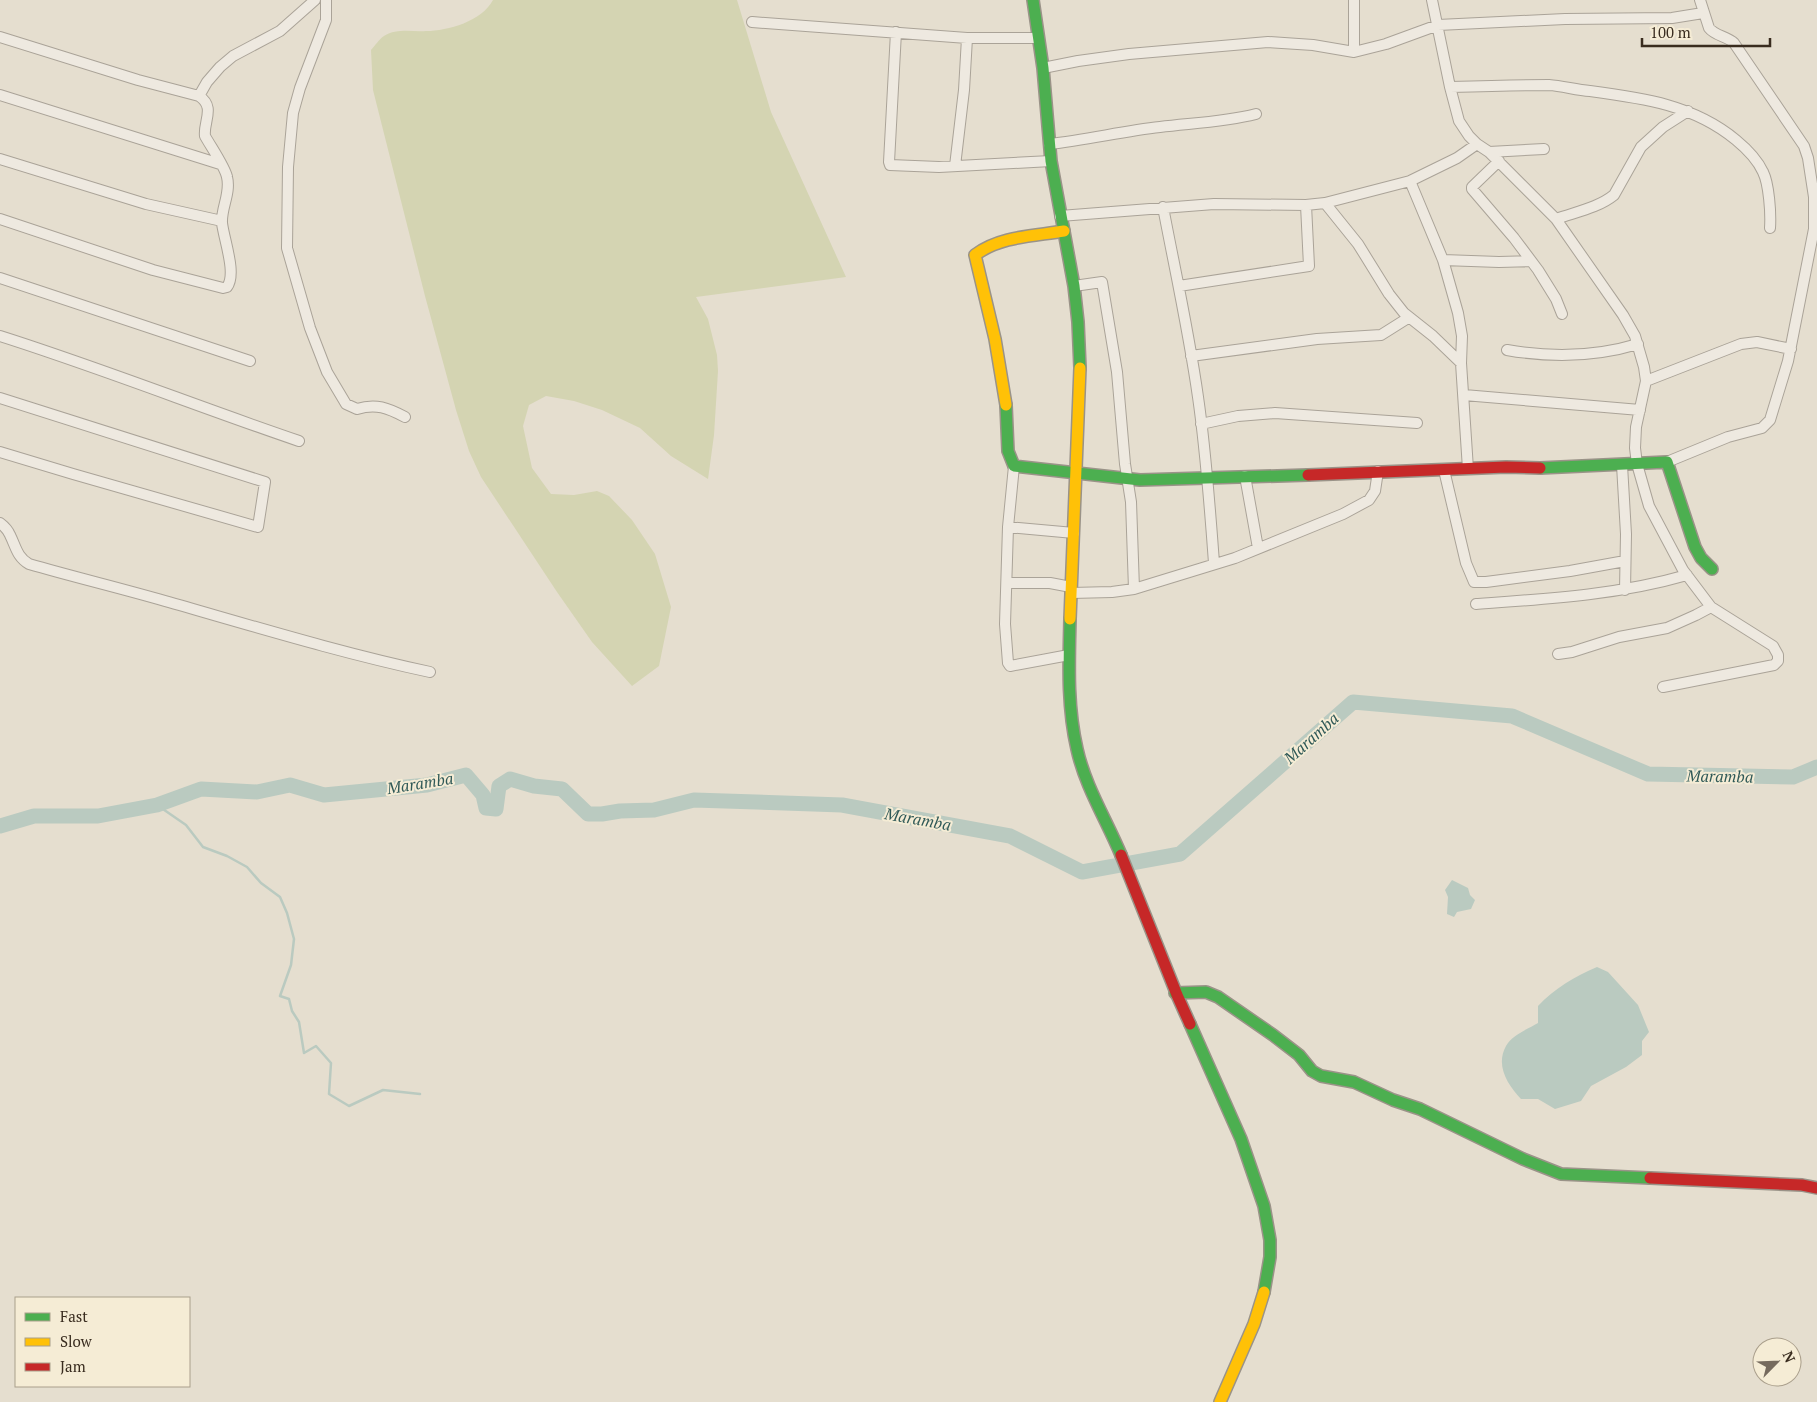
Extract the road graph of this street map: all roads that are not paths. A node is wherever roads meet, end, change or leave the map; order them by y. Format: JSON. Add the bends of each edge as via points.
{"nodes":[{"id":1,"x":315,"y":0,"type":"edge"},
{"id":2,"x":326,"y":0,"type":"edge"},
{"id":3,"x":1033,"y":0,"type":"edge"},
{"id":4,"x":1354,"y":0,"type":"edge"},
{"id":5,"x":1432,"y":0,"type":"edge"},
{"id":6,"x":1700,"y":0,"type":"edge"},
{"id":7,"x":1703,"y":13,"type":"junction"},
{"id":8,"x":752,"y":22,"type":"dead end"},
{"id":9,"x":1438,"y":25,"type":"junction"},
{"id":10,"x":896,"y":32,"type":"junction"},
{"id":11,"x":0,"y":37,"type":"edge"},
{"id":12,"x":967,"y":38,"type":"junction"},
{"id":13,"x":1038,"y":38,"type":"junction"},
{"id":14,"x":1354,"y":52,"type":"junction"},
{"id":15,"x":1043,"y":68,"type":"junction"},
{"id":16,"x":1450,"y":87,"type":"junction"},
{"id":17,"x":0,"y":95,"type":"edge"},
{"id":18,"x":199,"y":96,"type":"junction"},
{"id":19,"x":1688,"y":111,"type":"junction"},
{"id":20,"x":1256,"y":114,"type":"dead end"},
{"id":21,"x":1049,"y":144,"type":"junction"},
{"id":22,"x":1477,"y":144,"type":"junction"},
{"id":23,"x":1544,"y":149,"type":"dead end"},
{"id":24,"x":1489,"y":152,"type":"junction"},
{"id":25,"x":0,"y":159,"type":"edge"},
{"id":26,"x":1051,"y":161,"type":"junction"},
{"id":27,"x":1498,"y":161,"type":"junction"},
{"id":28,"x":220,"y":164,"type":"junction"},
{"id":29,"x":955,"y":166,"type":"junction"},
{"id":30,"x":1410,"y":181,"type":"junction"},
{"id":31,"x":1325,"y":203,"type":"junction"},
{"id":32,"x":1306,"y":205,"type":"junction"},
{"id":33,"x":1163,"y":207,"type":"junction"},
{"id":34,"x":1060,"y":216,"type":"junction"},
{"id":35,"x":0,"y":219,"type":"edge"},
{"id":36,"x":1556,"y":219,"type":"junction"},
{"id":37,"x":222,"y":221,"type":"junction"},
{"id":38,"x":1770,"y":228,"type":"dead end"},
{"id":39,"x":1064,"y":231,"type":"junction"},
{"id":40,"x":1443,"y":260,"type":"junction"},
{"id":41,"x":1531,"y":261,"type":"junction"},
{"id":42,"x":0,"y":278,"type":"edge"},
{"id":43,"x":1074,"y":286,"type":"junction"},
{"id":44,"x":1179,"y":286,"type":"junction"},
{"id":45,"x":1562,"y":314,"type":"dead end"},
{"id":46,"x":1408,"y":318,"type":"junction"},
{"id":47,"x":0,"y":336,"type":"edge"},
{"id":48,"x":1638,"y":344,"type":"junction"},
{"id":49,"x":1791,"y":349,"type":"junction"},
{"id":50,"x":1508,"y":350,"type":"dead end"},
{"id":51,"x":1191,"y":356,"type":"junction"},
{"id":52,"x":250,"y":361,"type":"dead end"},
{"id":53,"x":1461,"y":363,"type":"junction"},
{"id":54,"x":1646,"y":381,"type":"junction"},
{"id":55,"x":1464,"y":395,"type":"junction"},
{"id":56,"x":0,"y":398,"type":"edge"},
{"id":57,"x":1640,"y":410,"type":"junction"},
{"id":58,"x":405,"y":417,"type":"dead end"},
{"id":59,"x":1417,"y":423,"type":"dead end"},
{"id":60,"x":1201,"y":424,"type":"junction"},
{"id":61,"x":299,"y":441,"type":"dead end"},
{"id":62,"x":0,"y":452,"type":"edge"},
{"id":63,"x":1667,"y":462,"type":"junction"},
{"id":64,"x":1637,"y":464,"type":"junction"},
{"id":65,"x":1622,"y":465,"type":"junction"},
{"id":66,"x":1014,"y":466,"type":"junction"},
{"id":67,"x":1468,"y":469,"type":"junction"},
{"id":68,"x":1444,"y":470,"type":"junction"},
{"id":69,"x":1378,"y":471,"type":"junction"},
{"id":70,"x":1076,"y":474,"type":"junction"},
{"id":71,"x":1245,"y":476,"type":"junction"},
{"id":72,"x":1207,"y":477,"type":"junction"},
{"id":73,"x":1127,"y":479,"type":"junction"},
{"id":74,"x":0,"y":523,"type":"edge"},
{"id":75,"x":1008,"y":527,"type":"junction"},
{"id":76,"x":1074,"y":533,"type":"junction"},
{"id":77,"x":1258,"y":548,"type":"junction"},
{"id":78,"x":1625,"y":561,"type":"junction"},
{"id":79,"x":1214,"y":563,"type":"junction"},
{"id":80,"x":1712,"y":569,"type":"dead end"},
{"id":81,"x":1687,"y":575,"type":"junction"},
{"id":82,"x":1007,"y":583,"type":"junction"},
{"id":83,"x":1134,"y":589,"type":"junction"},
{"id":84,"x":1071,"y":590,"type":"junction"},
{"id":85,"x":1625,"y":590,"type":"junction"},
{"id":86,"x":1476,"y":604,"type":"dead end"},
{"id":87,"x":1711,"y":607,"type":"junction"},
{"id":88,"x":1558,"y":654,"type":"dead end"},
{"id":89,"x":1070,"y":655,"type":"junction"},
{"id":90,"x":430,"y":672,"type":"dead end"},
{"id":91,"x":1663,"y":687,"type":"dead end"},
{"id":92,"x":1175,"y":993,"type":"junction"},
{"id":93,"x":1817,"y":1188,"type":"edge"},
{"id":94,"x":1220,"y":1402,"type":"edge"}],
"edges":[{"from":1,"to":18,"type":"street","via":[[280,32],[234,56],[207,82]]},
{"from":2,"to":58,"type":"street","via":[[326,20],[293,113],[288,167],[287,248],[310,328],[327,372],[346,404],[357,409],[376,406]]},
{"from":3,"to":13,"type":"street"},
{"from":4,"to":14,"type":"street"},
{"from":5,"to":9,"type":"street"},
{"from":6,"to":7,"type":"street"},
{"from":7,"to":9,"type":"street","via":[[1672,18]]},
{"from":7,"to":49,"type":"street","via":[[1712,32],[1734,43],[1799,137],[1808,158],[1815,208],[1814,229]]},
{"from":8,"to":10,"type":"street"},
{"from":9,"to":14,"type":"street"},
{"from":9,"to":16,"type":"street"},
{"from":10,"to":12,"type":"street"},
{"from":10,"to":29,"type":"street","via":[[890,165]]},
{"from":11,"to":18,"type":"street"},
{"from":12,"to":13,"type":"street"},
{"from":12,"to":29,"type":"street"},
{"from":13,"to":15,"type":"street"},
{"from":14,"to":15,"type":"street","via":[[1268,42],[1129,54]]},
{"from":15,"to":21,"type":"street"},
{"from":16,"to":19,"type":"street","via":[[1566,87],[1652,101]]},
{"from":16,"to":22,"type":"street","via":[[1459,121]]},
{"from":17,"to":28,"type":"street"},
{"from":18,"to":28,"type":"street","via":[[206,103],[209,115],[205,136]]},
{"from":19,"to":36,"type":"street","via":[[1641,146],[1614,195],[1608,200]]},
{"from":19,"to":38,"type":"street","via":[[1722,128],[1754,157],[1767,183]]},
{"from":20,"to":21,"type":"street"},
{"from":21,"to":26,"type":"street"},
{"from":22,"to":24,"type":"street"},
{"from":22,"to":30,"type":"street","via":[[1457,158]]},
{"from":23,"to":24,"type":"street"},
{"from":24,"to":27,"type":"street"},
{"from":25,"to":37,"type":"street","via":[[146,204]]},
{"from":26,"to":29,"type":"street"},
{"from":26,"to":34,"type":"street"},
{"from":27,"to":36,"type":"street"},
{"from":27,"to":41,"type":"street","via":[[1472,189]]},
{"from":28,"to":37,"type":"street","via":[[228,184]]},
{"from":30,"to":31,"type":"street"},
{"from":30,"to":40,"type":"street"},
{"from":31,"to":32,"type":"street"},
{"from":31,"to":46,"type":"street","via":[[1358,244]]},
{"from":32,"to":33,"type":"street"},
{"from":32,"to":44,"type":"street","via":[[1309,266]]},
{"from":33,"to":34,"type":"street"},
{"from":33,"to":44,"type":"street"},
{"from":34,"to":39,"type":"street"},
{"from":35,"to":37,"type":"street","via":[[153,270],[228,288],[232,278]]},
{"from":36,"to":48,"type":"street","via":[[1623,315]]},
{"from":39,"to":43,"type":"street"},
{"from":39,"to":66,"type":"street","via":[[992,244],[975,255],[1001,370],[1008,454]]},
{"from":40,"to":41,"type":"street"},
{"from":40,"to":53,"type":"street","via":[[1460,325]]},
{"from":41,"to":45,"type":"street"},
{"from":42,"to":52,"type":"street"},
{"from":43,"to":70,"type":"street","via":[[1080,358]]},
{"from":43,"to":73,"type":"street","via":[[1102,282],[1117,372]]},
{"from":44,"to":51,"type":"street"},
{"from":46,"to":51,"type":"street","via":[[1381,335],[1317,339]]},
{"from":46,"to":53,"type":"street"},
{"from":47,"to":61,"type":"street"},
{"from":48,"to":50,"type":"street","via":[[1585,355]]},
{"from":48,"to":54,"type":"street"},
{"from":49,"to":54,"type":"street","via":[[1757,342],[1741,344]]},
{"from":49,"to":63,"type":"street","via":[[1770,420],[1762,428],[1728,437]]},
{"from":51,"to":60,"type":"street"},
{"from":53,"to":55,"type":"street"},
{"from":54,"to":57,"type":"street"},
{"from":55,"to":57,"type":"street"},
{"from":55,"to":67,"type":"street"},
{"from":56,"to":62,"type":"street","via":[[264,482],[258,527]]},
{"from":57,"to":64,"type":"street","via":[[1636,427]]},
{"from":59,"to":60,"type":"street","via":[[1275,413]]},
{"from":60,"to":72,"type":"street"},
{"from":63,"to":64,"type":"street"},
{"from":63,"to":80,"type":"street","via":[[1695,547]]},
{"from":64,"to":65,"type":"street"},
{"from":64,"to":81,"type":"street","via":[[1649,506]]},
{"from":65,"to":67,"type":"street"},
{"from":65,"to":78,"type":"street"},
{"from":66,"to":70,"type":"street"},
{"from":66,"to":75,"type":"street"},
{"from":67,"to":68,"type":"street"},
{"from":68,"to":69,"type":"street"},
{"from":68,"to":78,"type":"street","via":[[1466,563],[1474,582]]},
{"from":69,"to":71,"type":"street"},
{"from":69,"to":77,"type":"street","via":[[1375,491],[1369,500],[1343,514]]},
{"from":70,"to":73,"type":"street"},
{"from":70,"to":76,"type":"street"},
{"from":71,"to":72,"type":"street"},
{"from":71,"to":77,"type":"street"},
{"from":72,"to":73,"type":"street"},
{"from":72,"to":79,"type":"street"},
{"from":73,"to":83,"type":"street"},
{"from":74,"to":90,"type":"street","via":[[10,533],[22,560],[29,564]]},
{"from":75,"to":76,"type":"street"},
{"from":75,"to":82,"type":"street"},
{"from":76,"to":84,"type":"street"},
{"from":77,"to":79,"type":"street"},
{"from":78,"to":85,"type":"street"},
{"from":79,"to":83,"type":"street"},
{"from":81,"to":85,"type":"street"},
{"from":81,"to":87,"type":"street"},
{"from":82,"to":84,"type":"street","via":[[1050,583]]},
{"from":82,"to":89,"type":"street","via":[[1006,645],[1010,666]]},
{"from":83,"to":84,"type":"street","via":[[1112,592]]},
{"from":84,"to":89,"type":"street"},
{"from":85,"to":86,"type":"street"},
{"from":87,"to":88,"type":"street","via":[[1667,628]]},
{"from":87,"to":91,"type":"street","via":[[1773,646],[1778,661],[1774,666]]},
{"from":89,"to":92,"type":"street","via":[[1070,697],[1077,750]]},
{"from":92,"to":93,"type":"street","via":[[1206,992],[1218,997],[1273,1034],[1321,1076],[1354,1082],[1561,1174]]},
{"from":92,"to":94,"type":"street","via":[[1207,1058],[1251,1165],[1268,1224],[1268,1275],[1254,1328]]}]}
